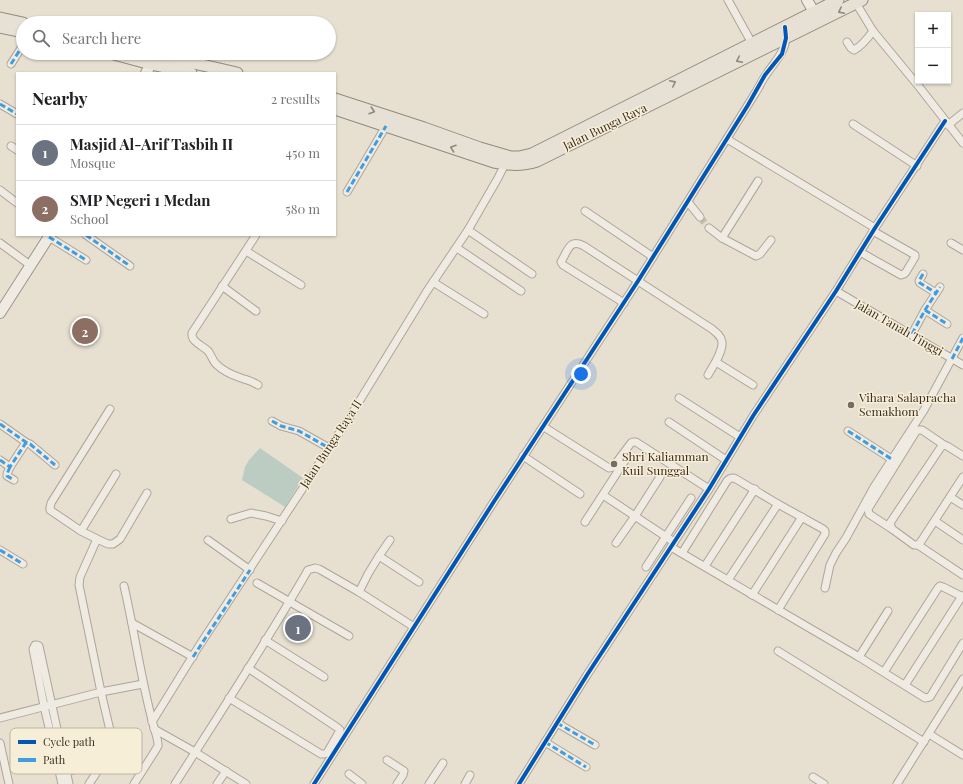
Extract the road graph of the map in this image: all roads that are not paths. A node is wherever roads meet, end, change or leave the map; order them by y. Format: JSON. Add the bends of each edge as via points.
{"nodes":[{"id":1,"x":728,"y":0,"type":"edge"},
{"id":2,"x":807,"y":0,"type":"edge"},
{"id":3,"x":838,"y":0,"type":"edge"},
{"id":4,"x":859,"y":2,"type":"edge"},
{"id":5,"x":816,"y":17,"type":"junction"},
{"id":6,"x":0,"y":18,"type":"edge"},
{"id":7,"x":16,"y":22,"type":"edge"},
{"id":8,"x":0,"y":27,"type":"edge"},
{"id":9,"x":16,"y":30,"type":"edge"},
{"id":10,"x":873,"y":31,"type":"junction"},
{"id":11,"x":786,"y":32,"type":"junction"},
{"id":12,"x":847,"y":42,"type":"dead end"},
{"id":13,"x":755,"y":47,"type":"junction"},
{"id":14,"x":16,"y":56,"type":"edge"},
{"id":15,"x":151,"y":61,"type":"edge"},
{"id":16,"x":11,"y":64,"type":"dead end"},
{"id":17,"x":188,"y":72,"type":"edge"},
{"id":18,"x":230,"y":72,"type":"edge"},
{"id":19,"x":656,"y":97,"type":"junction"},
{"id":20,"x":336,"y":99,"type":"edge"},
{"id":21,"x":0,"y":104,"type":"edge"},
{"id":22,"x":336,"y":109,"type":"edge"},
{"id":23,"x":16,"y":113,"type":"edge"},
{"id":24,"x":963,"y":113,"type":"edge"},
{"id":25,"x":947,"y":123,"type":"junction"},
{"id":26,"x":853,"y":124,"type":"dead end"},
{"id":27,"x":393,"y":125,"type":"junction"},
{"id":28,"x":728,"y":138,"type":"junction"},
{"id":29,"x":963,"y":143,"type":"edge"},
{"id":30,"x":505,"y":164,"type":"junction"},
{"id":31,"x":917,"y":166,"type":"junction"},
{"id":32,"x":758,"y":181,"type":"dead end"},
{"id":33,"x":0,"y":190,"type":"edge"},
{"id":34,"x":347,"y":192,"type":"dead end"},
{"id":35,"x":16,"y":202,"type":"edge"},
{"id":36,"x":688,"y":202,"type":"junction"},
{"id":37,"x":585,"y":212,"type":"dead end"},
{"id":38,"x":700,"y":217,"type":"tunnel mouth"},
{"id":39,"x":709,"y":228,"type":"tunnel mouth"},
{"id":40,"x":874,"y":229,"type":"junction"},
{"id":41,"x":468,"y":230,"type":"junction"},
{"id":42,"x":49,"y":236,"type":"edge"},
{"id":43,"x":87,"y":236,"type":"edge"},
{"id":44,"x":255,"y":236,"type":"edge"},
{"id":45,"x":722,"y":238,"type":"junction"},
{"id":46,"x":771,"y":240,"type":"dead end"},
{"id":47,"x":0,"y":243,"type":"edge"},
{"id":48,"x":951,"y":243,"type":"dead end"},
{"id":49,"x":457,"y":248,"type":"junction"},
{"id":50,"x":963,"y":250,"type":"edge"},
{"id":51,"x":246,"y":251,"type":"junction"},
{"id":52,"x":860,"y":252,"type":"junction"},
{"id":53,"x":653,"y":257,"type":"junction"},
{"id":54,"x":86,"y":260,"type":"dead end"},
{"id":55,"x":30,"y":265,"type":"junction"},
{"id":56,"x":130,"y":266,"type":"dead end"},
{"id":57,"x":532,"y":274,"type":"dead end"},
{"id":58,"x":923,"y":274,"type":"dead end"},
{"id":59,"x":638,"y":281,"type":"junction"},
{"id":60,"x":434,"y":282,"type":"junction"},
{"id":61,"x":301,"y":284,"type":"dead end"},
{"id":62,"x":222,"y":286,"type":"junction"},
{"id":63,"x":521,"y":291,"type":"dead end"},
{"id":64,"x":836,"y":291,"type":"junction"},
{"id":65,"x":624,"y":303,"type":"junction"},
{"id":66,"x":925,"y":310,"type":"junction"},
{"id":67,"x":256,"y":311,"type":"dead end"},
{"id":68,"x":0,"y":313,"type":"edge"},
{"id":69,"x":484,"y":314,"type":"dead end"},
{"id":70,"x":947,"y":324,"type":"dead end"},
{"id":71,"x":912,"y":334,"type":"junction"},
{"id":72,"x":963,"y":338,"type":"edge"},
{"id":73,"x":952,"y":359,"type":"junction"},
{"id":74,"x":716,"y":362,"type":"junction"},
{"id":75,"x":963,"y":365,"type":"edge"},
{"id":76,"x":708,"y":375,"type":"dead end"},
{"id":77,"x":258,"y":385,"type":"dead end"},
{"id":78,"x":752,"y":385,"type":"dead end"},
{"id":79,"x":679,"y":398,"type":"dead end"},
{"id":80,"x":110,"y":409,"type":"dead end"},
{"id":81,"x":272,"y":421,"type":"dead end"},
{"id":82,"x":669,"y":422,"type":"dead end"},
{"id":83,"x":0,"y":424,"type":"edge"},
{"id":84,"x":544,"y":426,"type":"junction"},
{"id":85,"x":848,"y":431,"type":"dead end"},
{"id":86,"x":740,"y":437,"type":"junction"},
{"id":87,"x":27,"y":443,"type":"junction"},
{"id":88,"x":944,"y":445,"type":"junction"},
{"id":89,"x":329,"y":448,"type":"junction"},
{"id":90,"x":523,"y":456,"type":"junction"},
{"id":91,"x":963,"y":456,"type":"edge"},
{"id":92,"x":626,"y":459,"type":"dead end"},
{"id":93,"x":0,"y":460,"type":"edge"},
{"id":94,"x":726,"y":460,"type":"junction"},
{"id":95,"x":893,"y":460,"type":"junction"},
{"id":96,"x":55,"y":465,"type":"dead end"},
{"id":97,"x":10,"y":467,"type":"junction"},
{"id":98,"x":116,"y":474,"type":"dead end"},
{"id":99,"x":660,"y":477,"type":"dead end"},
{"id":100,"x":963,"y":477,"type":"edge"},
{"id":101,"x":14,"y":480,"type":"dead end"},
{"id":102,"x":708,"y":489,"type":"junction"},
{"id":103,"x":755,"y":489,"type":"junction"},
{"id":104,"x":147,"y":493,"type":"dead end"},
{"id":105,"x":580,"y":494,"type":"dead end"},
{"id":106,"x":603,"y":495,"type":"junction"},
{"id":107,"x":950,"y":497,"type":"junction"},
{"id":108,"x":691,"y":498,"type":"dead end"},
{"id":109,"x":778,"y":504,"type":"junction"},
{"id":110,"x":963,"y":505,"type":"edge"},
{"id":111,"x":635,"y":516,"type":"junction"},
{"id":112,"x":802,"y":517,"type":"junction"},
{"id":113,"x":231,"y":519,"type":"dead end"},
{"id":114,"x":282,"y":521,"type":"junction"},
{"id":115,"x":935,"y":521,"type":"junction"},
{"id":116,"x":585,"y":522,"type":"dead end"},
{"id":117,"x":892,"y":529,"type":"junction"},
{"id":118,"x":81,"y":531,"type":"junction"},
{"id":119,"x":666,"y":537,"type":"junction"},
{"id":120,"x":97,"y":539,"type":"junction"},
{"id":121,"x":208,"y":540,"type":"dead end"},
{"id":122,"x":390,"y":540,"type":"dead end"},
{"id":123,"x":963,"y":540,"type":"edge"},
{"id":124,"x":616,"y":543,"type":"dead end"},
{"id":125,"x":673,"y":544,"type":"junction"},
{"id":126,"x":918,"y":545,"type":"junction"},
{"id":127,"x":0,"y":550,"type":"edge"},
{"id":128,"x":682,"y":553,"type":"junction"},
{"id":129,"x":379,"y":556,"type":"junction"},
{"id":130,"x":23,"y":564,"type":"dead end"},
{"id":131,"x":704,"y":566,"type":"junction"},
{"id":132,"x":646,"y":568,"type":"dead end"},
{"id":133,"x":250,"y":570,"type":"junction"},
{"id":134,"x":963,"y":576,"type":"edge"},
{"id":135,"x":728,"y":580,"type":"junction"},
{"id":136,"x":419,"y":582,"type":"dead end"},
{"id":137,"x":256,"y":583,"type":"dead end"},
{"id":138,"x":124,"y":586,"type":"dead end"},
{"id":139,"x":825,"y":588,"type":"dead end"},
{"id":140,"x":359,"y":592,"type":"junction"},
{"id":141,"x":752,"y":595,"type":"junction"},
{"id":142,"x":963,"y":597,"type":"edge"},
{"id":143,"x":289,"y":603,"type":"junction"},
{"id":144,"x":778,"y":610,"type":"junction"},
{"id":145,"x":888,"y":611,"type":"dead end"},
{"id":146,"x":132,"y":623,"type":"junction"},
{"id":147,"x":414,"y":627,"type":"junction"},
{"id":148,"x":349,"y":636,"type":"dead end"},
{"id":149,"x":265,"y":640,"type":"junction"},
{"id":150,"x":963,"y":643,"type":"edge"},
{"id":151,"x":778,"y":650,"type":"dead end"},
{"id":152,"x":193,"y":657,"type":"junction"},
{"id":153,"x":859,"y":657,"type":"junction"},
{"id":154,"x":248,"y":668,"type":"junction"},
{"id":155,"x":884,"y":672,"type":"junction"},
{"id":156,"x":324,"y":677,"type":"dead end"},
{"id":157,"x":963,"y":679,"type":"edge"},
{"id":158,"x":143,"y":684,"type":"junction"},
{"id":159,"x":905,"y":686,"type":"junction"},
{"id":160,"x":101,"y":692,"type":"junction"},
{"id":161,"x":229,"y":698,"type":"junction"},
{"id":162,"x":52,"y":704,"type":"junction"},
{"id":163,"x":44,"y":706,"type":"junction"},
{"id":164,"x":0,"y":718,"type":"edge"},
{"id":165,"x":557,"y":723,"type":"junction"},
{"id":166,"x":153,"y":725,"type":"junction"},
{"id":167,"x":49,"y":728,"type":"edge"},
{"id":168,"x":57,"y":728,"type":"edge"},
{"id":169,"x":109,"y":728,"type":"edge"},
{"id":170,"x":929,"y":734,"type":"junction"},
{"id":171,"x":545,"y":742,"type":"junction"},
{"id":172,"x":924,"y":742,"type":"junction"},
{"id":173,"x":0,"y":743,"type":"edge"},
{"id":174,"x":595,"y":745,"type":"dead end"},
{"id":175,"x":195,"y":752,"type":"junction"},
{"id":176,"x":963,"y":755,"type":"edge"},
{"id":177,"x":387,"y":760,"type":"dead end"},
{"id":178,"x":1,"y":762,"type":"edge"},
{"id":179,"x":443,"y":762,"type":"dead end"},
{"id":180,"x":586,"y":767,"type":"dead end"},
{"id":181,"x":142,"y":771,"type":"edge"},
{"id":182,"x":226,"y":771,"type":"junction"},
{"id":183,"x":60,"y":774,"type":"edge"},
{"id":184,"x":66,"y":774,"type":"edge"},
{"id":185,"x":96,"y":774,"type":"edge"},
{"id":186,"x":140,"y":774,"type":"edge"},
{"id":187,"x":349,"y":774,"type":"dead end"},
{"id":188,"x":470,"y":775,"type":"dead end"},
{"id":189,"x":813,"y":777,"type":"dead end"},
{"id":190,"x":522,"y":783,"type":"edge"},
{"id":191,"x":9,"y":784,"type":"edge"},
{"id":192,"x":62,"y":784,"type":"edge"},
{"id":193,"x":69,"y":784,"type":"edge"},
{"id":194,"x":89,"y":784,"type":"edge"},
{"id":195,"x":134,"y":784,"type":"edge"},
{"id":196,"x":175,"y":784,"type":"edge"},
{"id":197,"x":217,"y":784,"type":"edge"},
{"id":198,"x":246,"y":784,"type":"edge"},
{"id":199,"x":314,"y":784,"type":"edge"},
{"id":200,"x":362,"y":784,"type":"edge"},
{"id":201,"x":397,"y":784,"type":"edge"},
{"id":202,"x":429,"y":784,"type":"edge"},
{"id":203,"x":465,"y":784,"type":"edge"},
{"id":204,"x":824,"y":784,"type":"edge"},
{"id":205,"x":897,"y":784,"type":"edge"}],
"edges":[{"from":1,"to":13,"type":"street"},
{"from":2,"to":5,"type":"street"},
{"from":3,"to":5,"type":"main road","name":"Jalan Bunga Raya"},
{"from":4,"to":5,"type":"main road","name":"Jalan Bunga Raya","one_way":true},
{"from":4,"to":10,"type":"street"},
{"from":5,"to":11,"type":"main road","name":"Jalan Bunga Raya"},
{"from":6,"to":7,"type":"main road"},
{"from":8,"to":9,"type":"main road"},
{"from":10,"to":12,"type":"street","via":[[854,50]]},
{"from":10,"to":25,"type":"street"},
{"from":11,"to":13,"type":"main road","name":"Jalan Bunga Raya"},
{"from":11,"to":28,"type":"street","via":[[782,54],[766,75]]},
{"from":13,"to":19,"type":"main road","name":"Jalan Bunga Raya"},
{"from":14,"to":16,"type":"street"},
{"from":15,"to":17,"type":"main road"},
{"from":15,"to":18,"type":"main road"},
{"from":19,"to":27,"type":"main road","name":"Jalan Bunga Raya","via":[[532,154],[519,157],[480,148],[424,128]]},
{"from":19,"to":30,"type":"main road","name":"Jalan Bunga Raya","via":[[537,161],[520,165]]},
{"from":20,"to":27,"type":"main road","name":"Jalan Bunga Raya","one_way":true},
{"from":21,"to":23,"type":"street"},
{"from":22,"to":27,"type":"main road","name":"Jalan Bunga Raya"},
{"from":24,"to":25,"type":"street"},
{"from":25,"to":29,"type":"street"},
{"from":25,"to":31,"type":"street"},
{"from":26,"to":31,"type":"street"},
{"from":30,"to":27,"type":"main road","name":"Jalan Bunga Raya","one_way":true},
{"from":27,"to":34,"type":"street"},
{"from":28,"to":36,"type":"street"},
{"from":28,"to":40,"type":"street"},
{"from":30,"to":41,"type":"street","name":"Jalan Bunga Raya II"},
{"from":31,"to":40,"type":"street"},
{"from":32,"to":45,"type":"street"},
{"from":33,"to":35,"type":"street"},
{"from":36,"to":38,"type":"street"},
{"from":36,"to":53,"type":"street"},
{"from":37,"to":53,"type":"street"},
{"from":39,"to":45,"type":"street"},
{"from":40,"to":52,"type":"street"},
{"from":40,"to":52,"type":"street","via":[[915,256],[906,272],[901,275]]},
{"from":41,"to":49,"type":"street","name":"Jalan Bunga Raya II"},
{"from":41,"to":57,"type":"street"},
{"from":42,"to":54,"type":"street"},
{"from":42,"to":55,"type":"street"},
{"from":43,"to":56,"type":"street"},
{"from":44,"to":51,"type":"street"},
{"from":45,"to":46,"type":"street","via":[[756,256]]},
{"from":47,"to":55,"type":"street"},
{"from":48,"to":50,"type":"street"},
{"from":49,"to":60,"type":"street","name":"Jalan Bunga Raya II"},
{"from":49,"to":63,"type":"street"},
{"from":51,"to":61,"type":"street"},
{"from":51,"to":62,"type":"street"},
{"from":52,"to":64,"type":"street"},
{"from":53,"to":59,"type":"street"},
{"from":55,"to":68,"type":"street"},
{"from":58,"to":66,"type":"street","via":[[920,283],[938,290]]},
{"from":59,"to":65,"type":"street"},
{"from":59,"to":65,"type":"street","via":[[580,244],[571,245],[562,260],[563,265]]},
{"from":59,"to":74,"type":"street","via":[[718,334],[722,343]]},
{"from":60,"to":69,"type":"street"},
{"from":60,"to":89,"type":"street","name":"Jalan Bunga Raya II"},
{"from":62,"to":67,"type":"street"},
{"from":62,"to":77,"type":"street","via":[[192,333],[192,338],[209,352],[215,364]]},
{"from":64,"to":71,"type":"street","name":"Jalan Tanah Tinggi"},
{"from":64,"to":86,"type":"street"},
{"from":65,"to":84,"type":"street"},
{"from":66,"to":70,"type":"street"},
{"from":66,"to":71,"type":"street"},
{"from":71,"to":73,"type":"street","name":"Jalan Tanah Tinggi"},
{"from":72,"to":73,"type":"street"},
{"from":73,"to":75,"type":"street","name":"Jalan Tanah Tinggi"},
{"from":73,"to":95,"type":"street"},
{"from":74,"to":76,"type":"street"},
{"from":74,"to":78,"type":"street"},
{"from":79,"to":86,"type":"street"},
{"from":80,"to":118,"type":"street","via":[[50,506],[50,510]]},
{"from":81,"to":89,"type":"street","via":[[299,431]]},
{"from":82,"to":94,"type":"street"},
{"from":83,"to":87,"type":"street"},
{"from":84,"to":90,"type":"street"},
{"from":84,"to":102,"type":"street","via":[[609,468],[613,467],[631,443],[636,442]]},
{"from":85,"to":95,"type":"street"},
{"from":86,"to":94,"type":"street"},
{"from":87,"to":96,"type":"street"},
{"from":87,"to":97,"type":"street"},
{"from":88,"to":91,"type":"street"},
{"from":88,"to":117,"type":"street","via":[[890,523]]},
{"from":88,"to":117,"type":"street","via":[[922,430],[917,430],[868,509],[869,514]]},
{"from":89,"to":114,"type":"street","name":"Jalan Bunga Raya II"},
{"from":90,"to":105,"type":"street"},
{"from":90,"to":147,"type":"street"},
{"from":92,"to":106,"type":"street"},
{"from":93,"to":97,"type":"street"},
{"from":94,"to":102,"type":"street"},
{"from":95,"to":139,"type":"street","via":[[874,487],[836,553],[830,565]]},
{"from":97,"to":101,"type":"street","via":[[7,476]]},
{"from":98,"to":118,"type":"street"},
{"from":99,"to":111,"type":"street"},
{"from":100,"to":107,"type":"street"},
{"from":102,"to":125,"type":"street"},
{"from":103,"to":109,"type":"street"},
{"from":103,"to":128,"type":"street","via":[[730,478]]},
{"from":103,"to":131,"type":"street"},
{"from":104,"to":120,"type":"street","via":[[120,539],[108,544]]},
{"from":106,"to":111,"type":"street"},
{"from":106,"to":116,"type":"street"},
{"from":107,"to":110,"type":"street"},
{"from":107,"to":115,"type":"street"},
{"from":108,"to":119,"type":"street"},
{"from":109,"to":112,"type":"street"},
{"from":109,"to":135,"type":"street"},
{"from":111,"to":119,"type":"street"},
{"from":111,"to":124,"type":"street"},
{"from":112,"to":141,"type":"street"},
{"from":112,"to":144,"type":"street","via":[[823,529],[825,534]]},
{"from":113,"to":114,"type":"street","via":[[251,513]]},
{"from":114,"to":133,"type":"street","name":"Jalan Bunga Raya II"},
{"from":115,"to":123,"type":"street"},
{"from":115,"to":126,"type":"street"},
{"from":117,"to":126,"type":"street","via":[[914,545]]},
{"from":118,"to":120,"type":"street"},
{"from":119,"to":125,"type":"street"},
{"from":119,"to":132,"type":"street"},
{"from":120,"to":160,"type":"street","via":[[79,581]]},
{"from":121,"to":133,"type":"street"},
{"from":122,"to":129,"type":"street"},
{"from":125,"to":128,"type":"street"},
{"from":125,"to":165,"type":"street"},
{"from":126,"to":134,"type":"street"},
{"from":127,"to":130,"type":"street"},
{"from":128,"to":131,"type":"street"},
{"from":129,"to":136,"type":"street"},
{"from":129,"to":140,"type":"street"},
{"from":131,"to":135,"type":"street"},
{"from":133,"to":152,"type":"street","name":"Jalan Bunga Raya II"},
{"from":135,"to":141,"type":"street"},
{"from":137,"to":143,"type":"street"},
{"from":138,"to":146,"type":"street"},
{"from":140,"to":143,"type":"street","via":[[315,568],[308,570]]},
{"from":140,"to":147,"type":"street"},
{"from":141,"to":144,"type":"street"},
{"from":142,"to":155,"type":"street","via":[[940,586]]},
{"from":142,"to":159,"type":"street"},
{"from":143,"to":148,"type":"street"},
{"from":143,"to":149,"type":"street"},
{"from":144,"to":153,"type":"street"},
{"from":145,"to":153,"type":"street"},
{"from":146,"to":152,"type":"street"},
{"from":146,"to":158,"type":"street"},
{"from":147,"to":199,"type":"street"},
{"from":149,"to":154,"type":"street"},
{"from":149,"to":156,"type":"street"},
{"from":150,"to":159,"type":"street","via":[[930,697],[925,698]]},
{"from":151,"to":172,"type":"street"},
{"from":152,"to":166,"type":"street","name":"Jalan Bunga Raya II"},
{"from":153,"to":155,"type":"street"},
{"from":154,"to":161,"type":"street"},
{"from":154,"to":161,"type":"street","via":[[340,730],[326,753],[322,754]]},
{"from":155,"to":159,"type":"street"},
{"from":157,"to":170,"type":"street"},
{"from":158,"to":160,"type":"street"},
{"from":158,"to":166,"type":"street"},
{"from":160,"to":162,"type":"street"},
{"from":160,"to":169,"type":"street"},
{"from":161,"to":175,"type":"street"},
{"from":162,"to":163,"type":"street"},
{"from":162,"to":163,"type":"street","via":[[40,646],[37,645],[33,649]]},
{"from":162,"to":168,"type":"street"},
{"from":163,"to":164,"type":"street"},
{"from":163,"to":167,"type":"street"},
{"from":165,"to":171,"type":"street"},
{"from":165,"to":174,"type":"street"},
{"from":166,"to":175,"type":"street"},
{"from":166,"to":181,"type":"street","via":[[158,746]]},
{"from":170,"to":172,"type":"street"},
{"from":170,"to":176,"type":"street"},
{"from":171,"to":180,"type":"street"},
{"from":171,"to":190,"type":"street"},
{"from":172,"to":205,"type":"street"},
{"from":173,"to":178,"type":"street"},
{"from":175,"to":182,"type":"street"},
{"from":175,"to":196,"type":"street"},
{"from":177,"to":201,"type":"street","via":[[404,771]]},
{"from":178,"to":191,"type":"street"},
{"from":179,"to":202,"type":"street"},
{"from":182,"to":197,"type":"street"},
{"from":182,"to":198,"type":"street"},
{"from":183,"to":192,"type":"street"},
{"from":184,"to":193,"type":"street"},
{"from":185,"to":194,"type":"street"},
{"from":186,"to":195,"type":"street"},
{"from":187,"to":200,"type":"street"},
{"from":188,"to":203,"type":"street"},
{"from":189,"to":204,"type":"street"}]}
